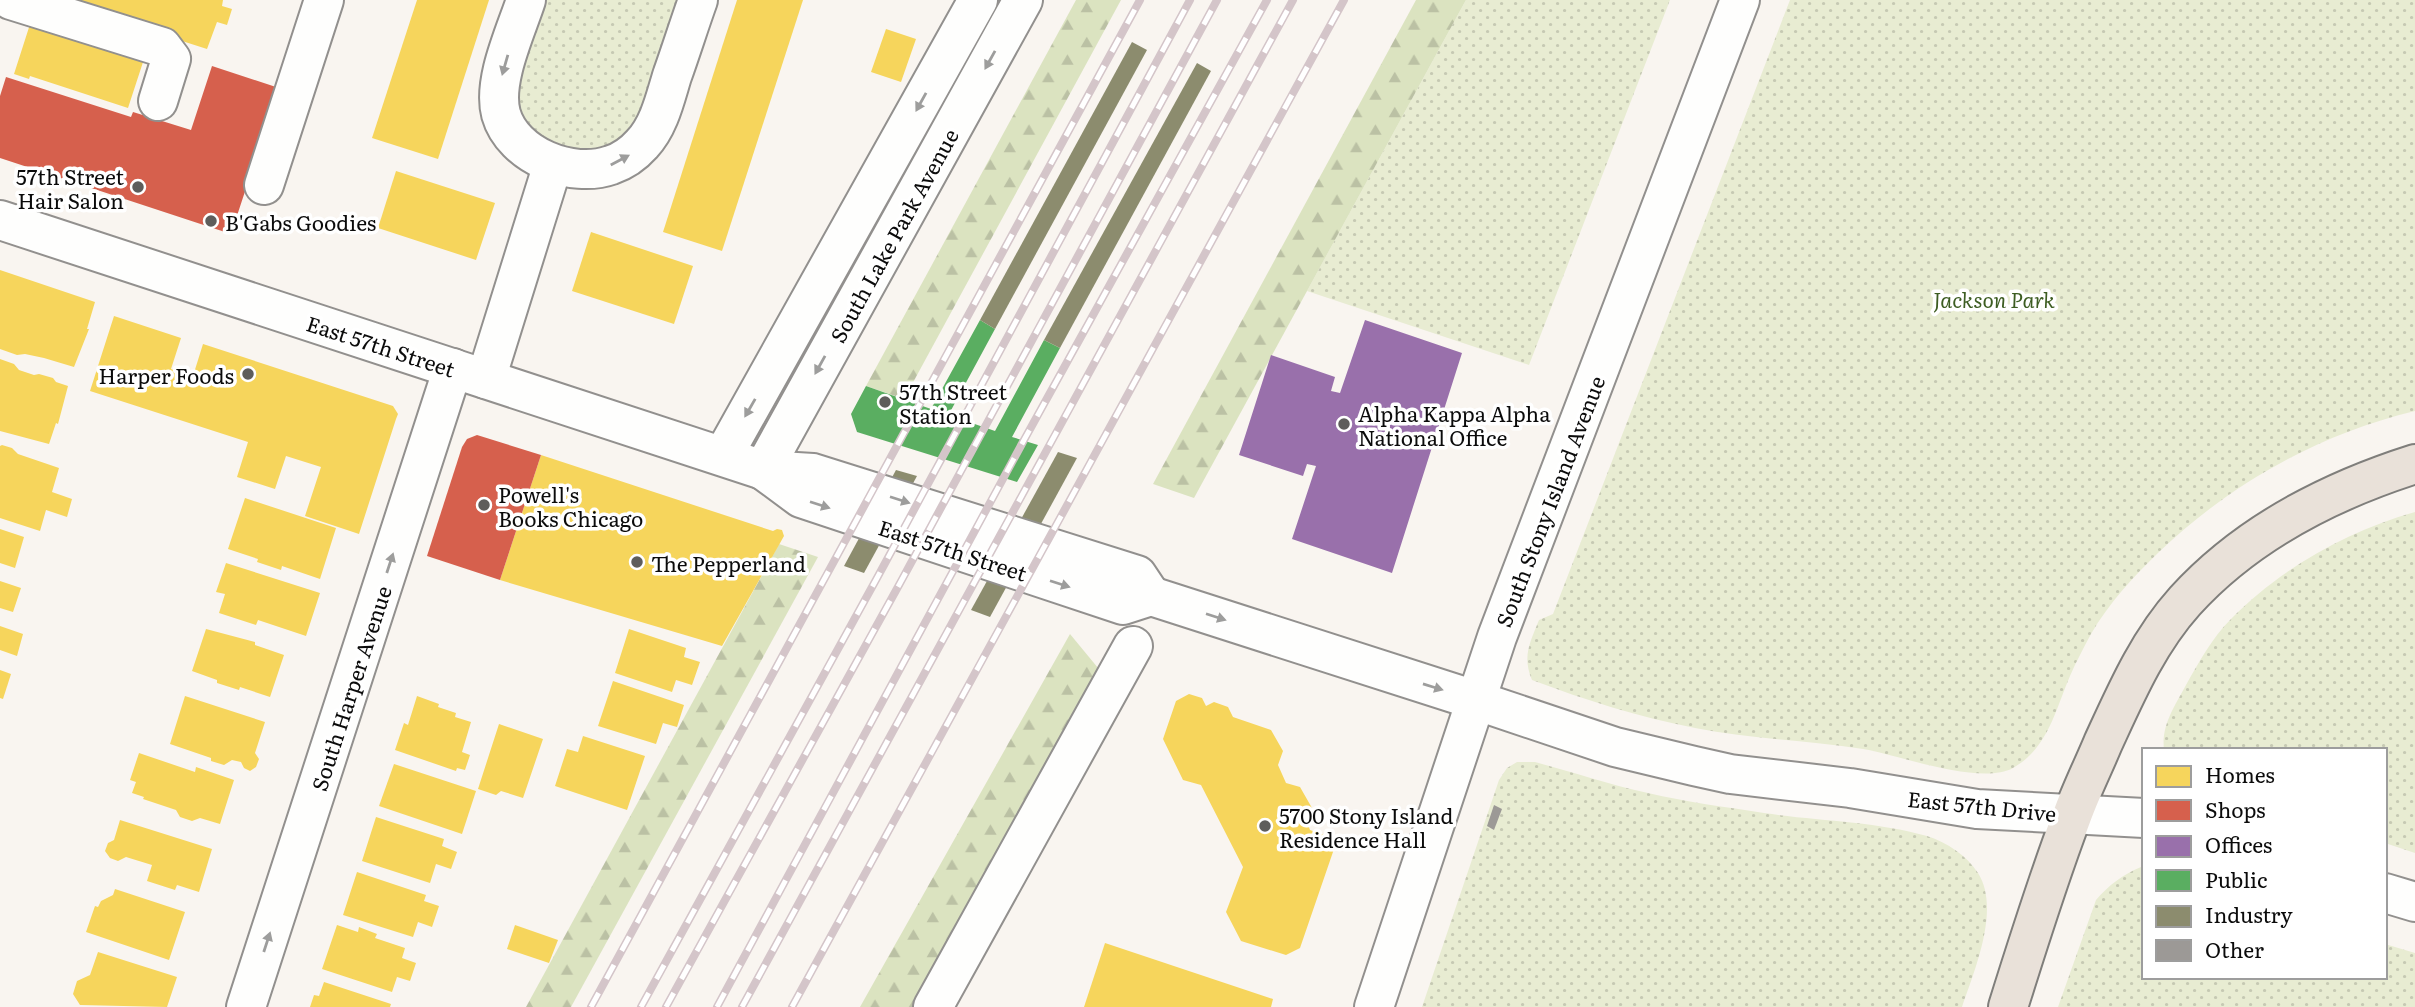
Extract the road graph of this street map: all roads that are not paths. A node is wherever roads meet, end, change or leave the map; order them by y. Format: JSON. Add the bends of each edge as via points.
{"nodes":[{"id":1,"x":11,"y":0,"type":"edge"},
{"id":2,"x":324,"y":0,"type":"edge"},
{"id":3,"x":526,"y":0,"type":"edge"},
{"id":4,"x":698,"y":0,"type":"edge"},
{"id":5,"x":978,"y":0,"type":"edge"},
{"id":6,"x":1023,"y":0,"type":"edge"},
{"id":7,"x":1740,"y":0,"type":"edge"},
{"id":8,"x":158,"y":100,"type":"dead end"},
{"id":9,"x":553,"y":164,"type":"junction"},
{"id":10,"x":264,"y":185,"type":"dead end"},
{"id":11,"x":0,"y":220,"type":"edge"},
{"id":12,"x":470,"y":374,"type":"junction"},
{"id":13,"x":723,"y":456,"type":"junction"},
{"id":14,"x":2415,"y":464,"type":"edge"},
{"id":15,"x":763,"y":470,"type":"junction"},
{"id":16,"x":1133,"y":646,"type":"dead end"},
{"id":17,"x":1475,"y":700,"type":"junction"},
{"id":18,"x":2072,"y":814,"type":"junction"},
{"id":19,"x":2142,"y":818,"type":"edge"},
{"id":20,"x":2387,"y":893,"type":"edge"},
{"id":21,"x":2415,"y":902,"type":"edge"},
{"id":22,"x":246,"y":1007,"type":"edge"},
{"id":23,"x":933,"y":1007,"type":"edge"},
{"id":24,"x":1374,"y":1007,"type":"edge"},
{"id":25,"x":2008,"y":1007,"type":"edge"}],
"edges":[{"from":1,"to":8,"type":"street","via":[[162,47],[171,59]]},
{"from":2,"to":10,"type":"street"},
{"from":3,"to":9,"type":"street","one_way":true,"via":[[502,72],[501,113],[518,142],[532,155]]},
{"from":9,"to":4,"type":"street","one_way":true,"via":[[610,166],[644,142],[657,122]]},
{"from":5,"to":13,"type":"street","one_way":true},
{"from":6,"to":15,"type":"street","name":"South Lake Park Avenue","one_way":true},
{"from":7,"to":17,"type":"street","name":"South Stony Island Avenue"},
{"from":9,"to":12,"type":"street","name":"South Harper Avenue"},
{"from":11,"to":12,"type":"street","name":"East 57th Street"},
{"from":12,"to":13,"type":"street","name":"East 57th Street"},
{"from":22,"to":12,"type":"street","name":"South Harper Avenue","one_way":true},
{"from":13,"to":15,"type":"street","name":"East 57th Street"},
{"from":14,"to":18,"type":"main road","name":"East 57th Drive","via":[[2305,509],[2249,546],[2185,601],[2152,644],[2130,684]]},
{"from":15,"to":17,"type":"street","name":"East 57th Street","one_way":true,"via":[[801,498],[1123,605],[1151,596]]},
{"from":16,"to":23,"type":"street"},
{"from":17,"to":18,"type":"street","name":"East 57th Drive","via":[[1615,747],[1730,774],[1977,809]]},
{"from":17,"to":24,"type":"street","name":"South Stony Island Avenue"},
{"from":18,"to":19,"type":"street"},
{"from":18,"to":25,"type":"main road"},
{"from":20,"to":21,"type":"street"}]}
